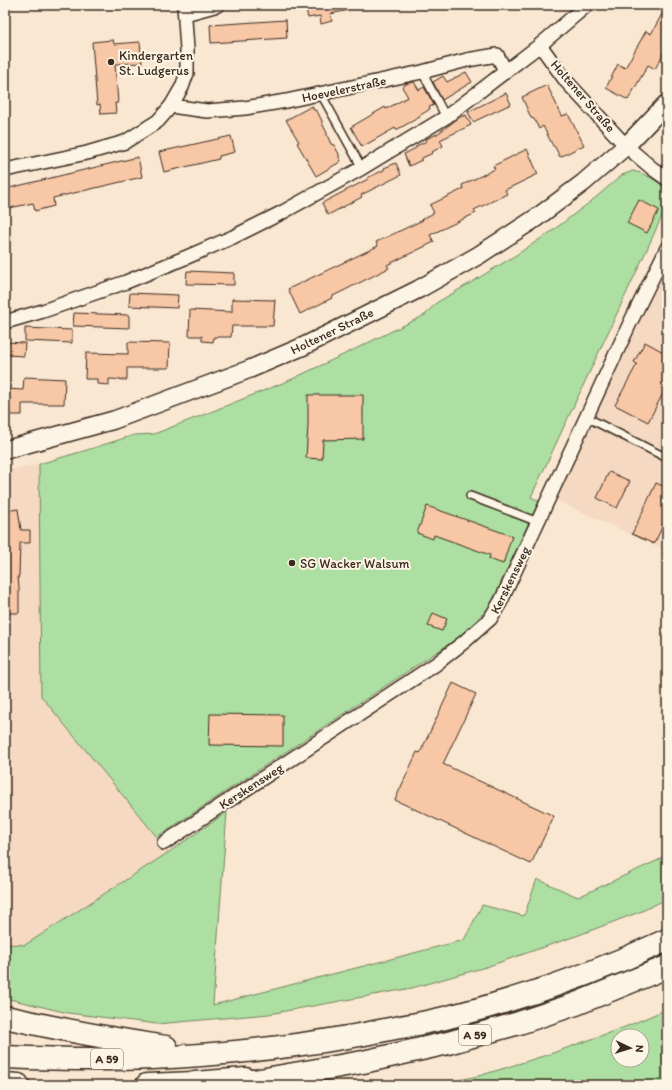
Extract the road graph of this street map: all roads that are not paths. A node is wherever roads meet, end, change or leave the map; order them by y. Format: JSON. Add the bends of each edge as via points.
{"nodes":[{"id":1,"x":218,"y":5,"type":"edge"},
{"id":2,"x":587,"y":5,"type":"edge"},
{"id":3,"x":185,"y":9,"type":"edge"},
{"id":4,"x":540,"y":45,"type":"junction"},
{"id":5,"x":422,"y":72,"type":"junction"},
{"id":6,"x":506,"y":72,"type":"junction"},
{"id":7,"x":321,"y":94,"type":"junction"},
{"id":8,"x":667,"y":103,"type":"edge"},
{"id":9,"x":172,"y":106,"type":"junction"},
{"id":10,"x":446,"y":117,"type":"junction"},
{"id":11,"x":626,"y":146,"type":"junction"},
{"id":12,"x":362,"y":168,"type":"junction"},
{"id":13,"x":5,"y":170,"type":"edge"},
{"id":14,"x":667,"y":179,"type":"edge"},
{"id":15,"x":667,"y":248,"type":"edge"},
{"id":16,"x":5,"y":322,"type":"edge"},
{"id":17,"x":586,"y":417,"type":"junction"},
{"id":18,"x":5,"y":450,"type":"edge"},
{"id":19,"x":667,"y":458,"type":"edge"},
{"id":20,"x":470,"y":496,"type":"dead end"},
{"id":21,"x":538,"y":522,"type":"junction"},
{"id":22,"x":164,"y":843,"type":"dead end"},
{"id":23,"x":667,"y":940,"type":"edge"},
{"id":24,"x":667,"y":967,"type":"edge"},
{"id":25,"x":5,"y":1017,"type":"edge"},
{"id":26,"x":209,"y":1054,"type":"junction"},
{"id":27,"x":5,"y":1057,"type":"edge"},
{"id":28,"x":276,"y":1077,"type":"junction"},
{"id":29,"x":5,"y":1084,"type":"edge"},
{"id":30,"x":18,"y":1085,"type":"edge"},
{"id":31,"x":147,"y":1085,"type":"edge"},
{"id":32,"x":232,"y":1085,"type":"edge"}],
"edges":[{"from":1,"to":3,"type":"street"},
{"from":2,"to":4,"type":"street"},
{"from":3,"to":9,"type":"street","via":[[187,73]]},
{"from":4,"to":6,"type":"street"},
{"from":4,"to":11,"type":"street","name":"Holtener Straße","via":[[566,81]]},
{"from":5,"to":6,"type":"street","name":"Hoevelerstraße","via":[[497,55]]},
{"from":5,"to":7,"type":"street","name":"Hoevelerstraße"},
{"from":5,"to":10,"type":"lane"},
{"from":6,"to":10,"type":"street"},
{"from":7,"to":9,"type":"street","name":"Hoevelerstraße","via":[[245,108],[207,111]]},
{"from":7,"to":12,"type":"lane"},
{"from":8,"to":11,"type":"street","name":"Holtener Straße"},
{"from":9,"to":13,"type":"street","via":[[158,121],[125,142],[87,153]]},
{"from":10,"to":12,"type":"street"},
{"from":11,"to":14,"type":"street"},
{"from":11,"to":18,"type":"street","name":"Holtener Straße","via":[[583,183],[536,218],[419,290],[304,346],[250,369],[114,420]]},
{"from":12,"to":16,"type":"street","via":[[283,212],[187,257],[126,282]]},
{"from":15,"to":17,"type":"street","name":"Kerskensweg"},
{"from":17,"to":19,"type":"lane"},
{"from":17,"to":21,"type":"street","name":"Kerskensweg"},
{"from":20,"to":21,"type":"lane"},
{"from":21,"to":22,"type":"street","name":"Kerskensweg","via":[[490,619],[464,642],[436,664]]},
{"from":23,"to":26,"type":"highway","number":"A 59","via":[[570,980],[512,1000],[444,1018],[351,1037]]},
{"from":24,"to":28,"type":"highway","number":"A 59","via":[[576,1004],[448,1043],[363,1062]]},
{"from":25,"to":26,"type":"highway","via":[[112,1039]]},
{"from":26,"to":27,"type":"highway","number":"A 59","via":[[118,1059]]},
{"from":28,"to":31,"type":"highway","number":"A 59"},
{"from":28,"to":32,"type":"highway"},
{"from":29,"to":30,"type":"highway"}]}
